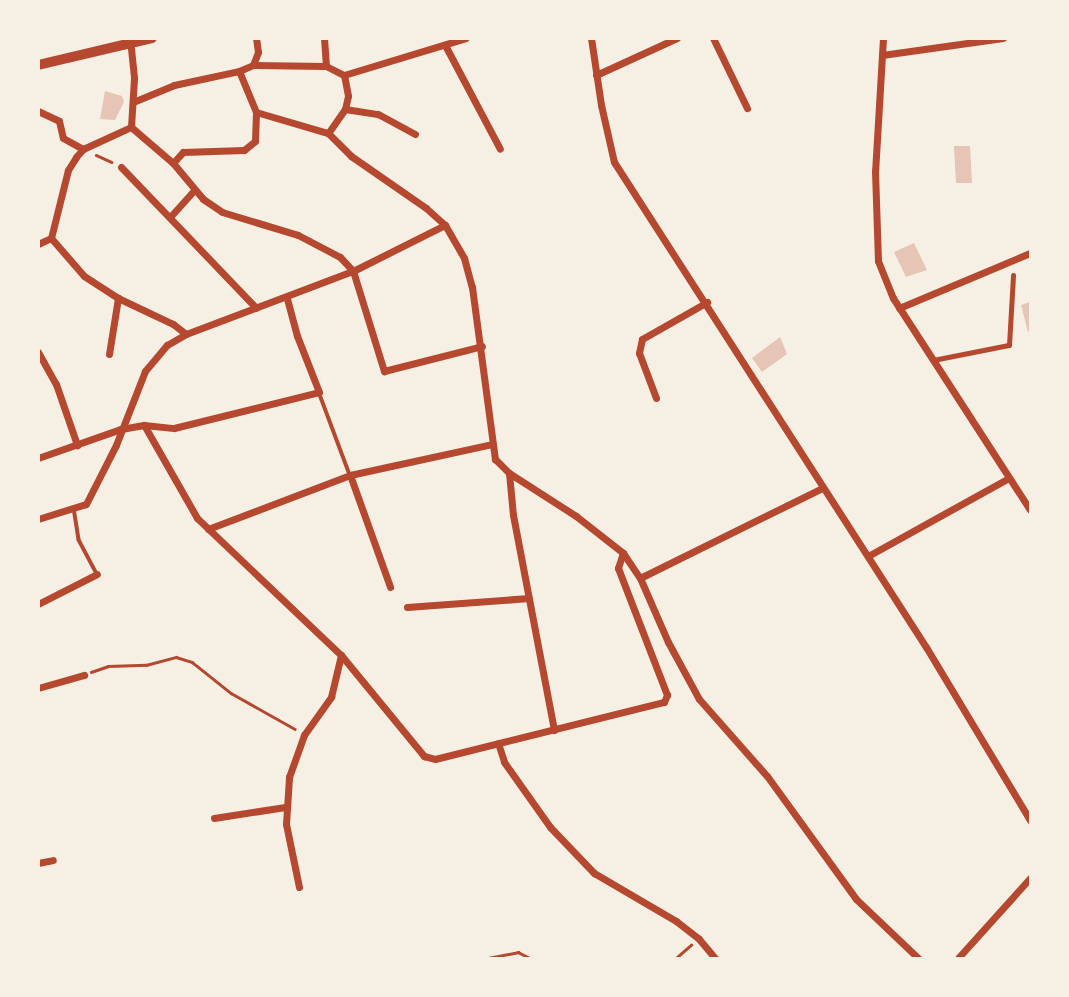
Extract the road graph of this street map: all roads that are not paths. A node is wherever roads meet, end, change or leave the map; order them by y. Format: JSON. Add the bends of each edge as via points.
{"nodes":[{"id":1,"x":152,"y":38,"type":"edge"},
{"id":2,"x":256,"y":38,"type":"edge"},
{"id":3,"x":324,"y":38,"type":"edge"},
{"id":4,"x":466,"y":38,"type":"edge"},
{"id":5,"x":591,"y":38,"type":"edge"},
{"id":6,"x":677,"y":38,"type":"edge"},
{"id":7,"x":713,"y":38,"type":"edge"},
{"id":8,"x":883,"y":38,"type":"edge"},
{"id":9,"x":1003,"y":38,"type":"edge"},
{"id":10,"x":130,"y":41,"type":"edge"},
{"id":11,"x":446,"y":47,"type":"junction"},
{"id":12,"x":882,"y":55,"type":"junction"},
{"id":13,"x":38,"y":65,"type":"edge"},
{"id":14,"x":253,"y":65,"type":"junction"},
{"id":15,"x":326,"y":66,"type":"junction"},
{"id":16,"x":239,"y":71,"type":"junction"},
{"id":17,"x":344,"y":75,"type":"junction"},
{"id":18,"x":596,"y":75,"type":"junction"},
{"id":19,"x":134,"y":102,"type":"junction"},
{"id":20,"x":747,"y":108,"type":"dead end"},
{"id":21,"x":345,"y":109,"type":"junction"},
{"id":22,"x":38,"y":111,"type":"edge"},
{"id":23,"x":256,"y":112,"type":"junction"},
{"id":24,"x":131,"y":127,"type":"junction"},
{"id":25,"x":328,"y":133,"type":"junction"},
{"id":26,"x":415,"y":134,"type":"dead end"},
{"id":27,"x":500,"y":149,"type":"dead end"},
{"id":28,"x":82,"y":151,"type":"junction"},
{"id":29,"x":173,"y":163,"type":"junction"},
{"id":30,"x":121,"y":167,"type":"road end"},
{"id":31,"x":194,"y":190,"type":"junction"},
{"id":32,"x":170,"y":217,"type":"junction"},
{"id":33,"x":445,"y":225,"type":"junction"},
{"id":34,"x":51,"y":238,"type":"junction"},
{"id":35,"x":38,"y":244,"type":"edge"},
{"id":36,"x":1031,"y":253,"type":"edge"},
{"id":37,"x":354,"y":271,"type":"junction"},
{"id":38,"x":1013,"y":275,"type":"dead end"},
{"id":39,"x":118,"y":298,"type":"junction"},
{"id":40,"x":287,"y":298,"type":"junction"},
{"id":41,"x":707,"y":302,"type":"junction"},
{"id":42,"x":256,"y":307,"type":"junction"},
{"id":43,"x":899,"y":308,"type":"junction"},
{"id":44,"x":186,"y":334,"type":"junction"},
{"id":45,"x":482,"y":346,"type":"junction"},
{"id":46,"x":38,"y":352,"type":"edge"},
{"id":47,"x":109,"y":354,"type":"dead end"},
{"id":48,"x":933,"y":360,"type":"junction"},
{"id":49,"x":320,"y":392,"type":"junction"},
{"id":50,"x":656,"y":398,"type":"dead end"},
{"id":51,"x":144,"y":425,"type":"junction"},
{"id":52,"x":121,"y":429,"type":"junction"},
{"id":53,"x":77,"y":444,"type":"junction"},
{"id":54,"x":492,"y":444,"type":"junction"},
{"id":55,"x":38,"y":458,"type":"edge"},
{"id":56,"x":509,"y":473,"type":"junction"},
{"id":57,"x":349,"y":475,"type":"junction"},
{"id":58,"x":1009,"y":478,"type":"junction"},
{"id":59,"x":822,"y":488,"type":"junction"},
{"id":60,"x":74,"y":508,"type":"junction"},
{"id":61,"x":1031,"y":510,"type":"edge"},
{"id":62,"x":38,"y":519,"type":"edge"},
{"id":63,"x":208,"y":529,"type":"junction"},
{"id":64,"x":623,"y":553,"type":"junction"},
{"id":65,"x":868,"y":556,"type":"junction"},
{"id":66,"x":97,"y":574,"type":"joint"},
{"id":67,"x":639,"y":578,"type":"junction"},
{"id":68,"x":390,"y":587,"type":"dead end"},
{"id":69,"x":529,"y":598,"type":"junction"},
{"id":70,"x":38,"y":604,"type":"edge"},
{"id":71,"x":407,"y":607,"type":"dead end"},
{"id":72,"x":341,"y":655,"type":"junction"},
{"id":73,"x":84,"y":675,"type":"road end"},
{"id":74,"x":38,"y":688,"type":"edge"},
{"id":75,"x":554,"y":730,"type":"junction"},
{"id":76,"x":498,"y":743,"type":"junction"},
{"id":77,"x":285,"y":807,"type":"junction"},
{"id":78,"x":214,"y":818,"type":"dead end"},
{"id":79,"x":1031,"y":820,"type":"edge"},
{"id":80,"x":53,"y":860,"type":"dead end"},
{"id":81,"x":38,"y":863,"type":"edge"},
{"id":82,"x":1031,"y":878,"type":"edge"},
{"id":83,"x":299,"y":887,"type":"dead end"},
{"id":84,"x":715,"y":958,"type":"edge"},
{"id":85,"x":918,"y":958,"type":"edge"},
{"id":86,"x":958,"y":958,"type":"edge"}],
"edges":[{"from":1,"to":10,"type":"main road"},
{"from":2,"to":14,"type":"street","via":[[258,52]]},
{"from":3,"to":15,"type":"street"},
{"from":4,"to":11,"type":"street"},
{"from":5,"to":18,"type":"street"},
{"from":6,"to":18,"type":"street"},
{"from":7,"to":20,"type":"street"},
{"from":8,"to":12,"type":"street"},
{"from":9,"to":12,"type":"street"},
{"from":10,"to":13,"type":"main road"},
{"from":10,"to":19,"type":"street"},
{"from":11,"to":17,"type":"street"},
{"from":11,"to":27,"type":"street"},
{"from":12,"to":43,"type":"street","via":[[875,229],[878,261]]},
{"from":14,"to":15,"type":"street"},
{"from":14,"to":16,"type":"street"},
{"from":15,"to":17,"type":"street"},
{"from":16,"to":19,"type":"street","via":[[174,85]]},
{"from":16,"to":23,"type":"street"},
{"from":17,"to":21,"type":"street"},
{"from":18,"to":41,"type":"street","via":[[614,162]]},
{"from":19,"to":24,"type":"street"},
{"from":21,"to":25,"type":"street"},
{"from":21,"to":26,"type":"street","via":[[378,114]]},
{"from":22,"to":28,"type":"street","via":[[59,121],[63,138]]},
{"from":23,"to":25,"type":"street"},
{"from":23,"to":29,"type":"street","via":[[255,141],[244,150],[183,152]]},
{"from":24,"to":28,"type":"street"},
{"from":24,"to":29,"type":"street"},
{"from":25,"to":33,"type":"street","via":[[351,156]]},
{"from":28,"to":34,"type":"street","via":[[68,170]]},
{"from":29,"to":31,"type":"street"},
{"from":30,"to":32,"type":"street"},
{"from":31,"to":32,"type":"street"},
{"from":31,"to":37,"type":"street","via":[[222,212],[324,247]]},
{"from":32,"to":42,"type":"street"},
{"from":33,"to":37,"type":"street"},
{"from":33,"to":45,"type":"street","via":[[464,258]]},
{"from":34,"to":35,"type":"street"},
{"from":34,"to":39,"type":"street","via":[[83,276]]},
{"from":36,"to":43,"type":"street"},
{"from":37,"to":40,"type":"street"},
{"from":37,"to":45,"type":"street","via":[[384,371]]},
{"from":38,"to":48,"type":"street","via":[[1009,345]]},
{"from":39,"to":44,"type":"street"},
{"from":39,"to":47,"type":"street"},
{"from":40,"to":42,"type":"street"},
{"from":40,"to":49,"type":"street"},
{"from":41,"to":50,"type":"street","via":[[642,339],[639,353]]},
{"from":41,"to":59,"type":"street"},
{"from":42,"to":44,"type":"street"},
{"from":43,"to":48,"type":"street"},
{"from":44,"to":52,"type":"street","via":[[155,356]]},
{"from":45,"to":54,"type":"street"},
{"from":46,"to":53,"type":"street","via":[[56,384]]},
{"from":48,"to":58,"type":"street"},
{"from":49,"to":51,"type":"street","via":[[174,428]]},
{"from":49,"to":57,"type":"lane"},
{"from":51,"to":52,"type":"street"},
{"from":51,"to":63,"type":"street","via":[[197,518]]},
{"from":52,"to":53,"type":"street"},
{"from":52,"to":60,"type":"street","via":[[86,504]]},
{"from":53,"to":55,"type":"street"},
{"from":54,"to":56,"type":"street","via":[[495,459]]},
{"from":54,"to":57,"type":"street"},
{"from":56,"to":64,"type":"street"},
{"from":56,"to":69,"type":"street"},
{"from":57,"to":63,"type":"street"},
{"from":57,"to":68,"type":"street"},
{"from":58,"to":61,"type":"street"},
{"from":58,"to":65,"type":"street"},
{"from":59,"to":65,"type":"street"},
{"from":59,"to":67,"type":"street"},
{"from":60,"to":62,"type":"street"},
{"from":60,"to":66,"type":"lane","via":[[79,540]]},
{"from":63,"to":72,"type":"street"},
{"from":64,"to":67,"type":"street"},
{"from":64,"to":75,"type":"street","via":[[618,568],[667,695],[664,702]]},
{"from":65,"to":79,"type":"street"},
{"from":66,"to":70,"type":"street"},
{"from":67,"to":85,"type":"street","via":[[699,699],[767,776],[856,899]]},
{"from":69,"to":71,"type":"street"},
{"from":69,"to":75,"type":"street"},
{"from":72,"to":76,"type":"street","via":[[424,756],[435,759]]},
{"from":72,"to":77,"type":"street","via":[[331,697],[304,735],[289,777]]},
{"from":73,"to":74,"type":"street"},
{"from":75,"to":76,"type":"street"},
{"from":76,"to":84,"type":"street","via":[[504,762],[550,827],[594,873],[676,920]]},
{"from":77,"to":78,"type":"street"},
{"from":77,"to":83,"type":"street"},
{"from":80,"to":81,"type":"street"},
{"from":82,"to":86,"type":"street"}]}
